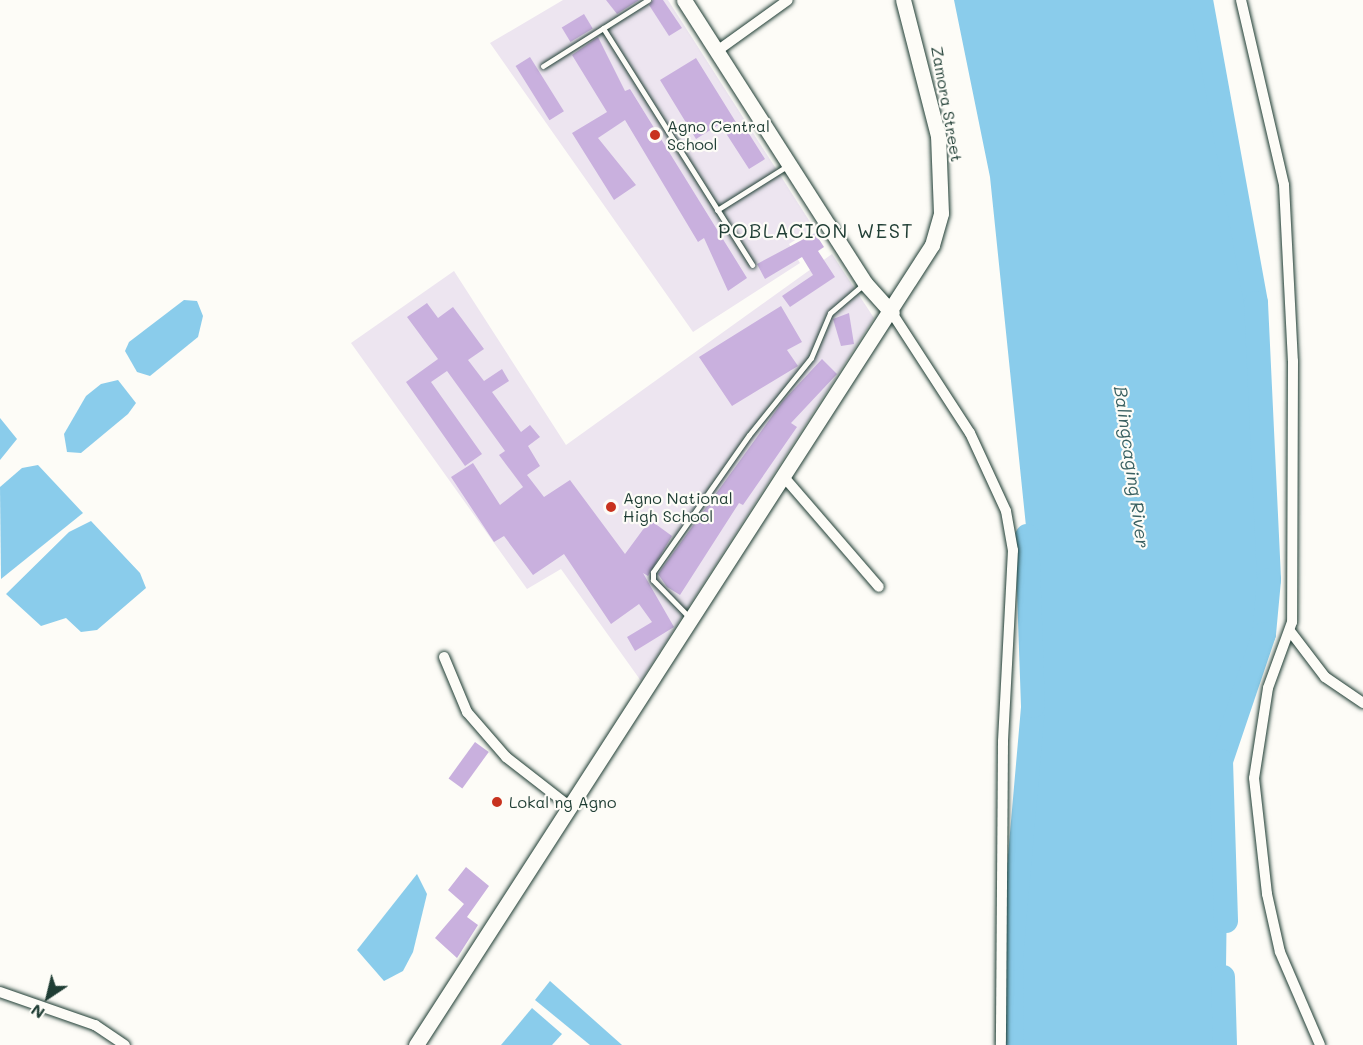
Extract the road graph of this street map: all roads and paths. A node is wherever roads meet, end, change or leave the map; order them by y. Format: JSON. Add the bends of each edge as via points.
{"nodes":[{"id":1,"x":648,"y":0,"type":"edge"},
{"id":2,"x":684,"y":0,"type":"edge"},
{"id":3,"x":788,"y":0,"type":"edge"},
{"id":4,"x":903,"y":0,"type":"edge"},
{"id":5,"x":1241,"y":0,"type":"edge"},
{"id":6,"x":603,"y":28,"type":"junction"},
{"id":7,"x":717,"y":51,"type":"junction"},
{"id":8,"x":543,"y":66,"type":"dead end"},
{"id":9,"x":791,"y":163,"type":"junction"},
{"id":10,"x":717,"y":210,"type":"junction"},
{"id":11,"x":752,"y":265,"type":"dead end"},
{"id":12,"x":865,"y":283,"type":"junction"},
{"id":13,"x":892,"y":313,"type":"junction"},
{"id":14,"x":784,"y":477,"type":"junction"},
{"id":15,"x":879,"y":587,"type":"dead end"},
{"id":16,"x":691,"y":619,"type":"junction"},
{"id":17,"x":1290,"y":631,"type":"junction"},
{"id":18,"x":444,"y":657,"type":"dead end"},
{"id":19,"x":1363,"y":703,"type":"edge"},
{"id":20,"x":568,"y":806,"type":"junction"},
{"id":21,"x":0,"y":992,"type":"edge"},
{"id":22,"x":125,"y":1045,"type":"edge"},
{"id":23,"x":416,"y":1045,"type":"edge"},
{"id":24,"x":1001,"y":1045,"type":"edge"},
{"id":25,"x":1320,"y":1045,"type":"edge"}],
"edges":[{"from":1,"to":6,"type":"lane"},
{"from":2,"to":7,"type":"street"},
{"from":3,"to":7,"type":"street"},
{"from":4,"to":13,"type":"street","name":"Zamora Street","via":[[921,56],[942,180],[932,245]]},
{"from":5,"to":17,"type":"street","via":[[1287,212],[1293,361]]},
{"from":6,"to":8,"type":"lane"},
{"from":6,"to":10,"type":"lane"},
{"from":7,"to":9,"type":"street"},
{"from":9,"to":10,"type":"lane"},
{"from":9,"to":12,"type":"street"},
{"from":10,"to":11,"type":"lane"},
{"from":12,"to":13,"type":"street"},
{"from":12,"to":16,"type":"lane","via":[[830,313],[811,358],[748,435],[653,572],[653,580]]},
{"from":13,"to":14,"type":"street","name":"Zamora Street"},
{"from":13,"to":24,"type":"street","via":[[978,450],[1006,511],[1013,550],[1003,742]]},
{"from":14,"to":15,"type":"street"},
{"from":14,"to":16,"type":"street","name":"Zamora Street"},
{"from":16,"to":20,"type":"street","name":"Zamora Street"},
{"from":17,"to":19,"type":"street","via":[[1325,677]]},
{"from":17,"to":25,"type":"street","via":[[1268,688],[1254,778],[1265,883],[1280,952]]},
{"from":18,"to":20,"type":"street","via":[[467,712],[506,757]]},
{"from":20,"to":23,"type":"street","name":"Zamora Street"},
{"from":21,"to":22,"type":"street","via":[[95,1025]]}]}
